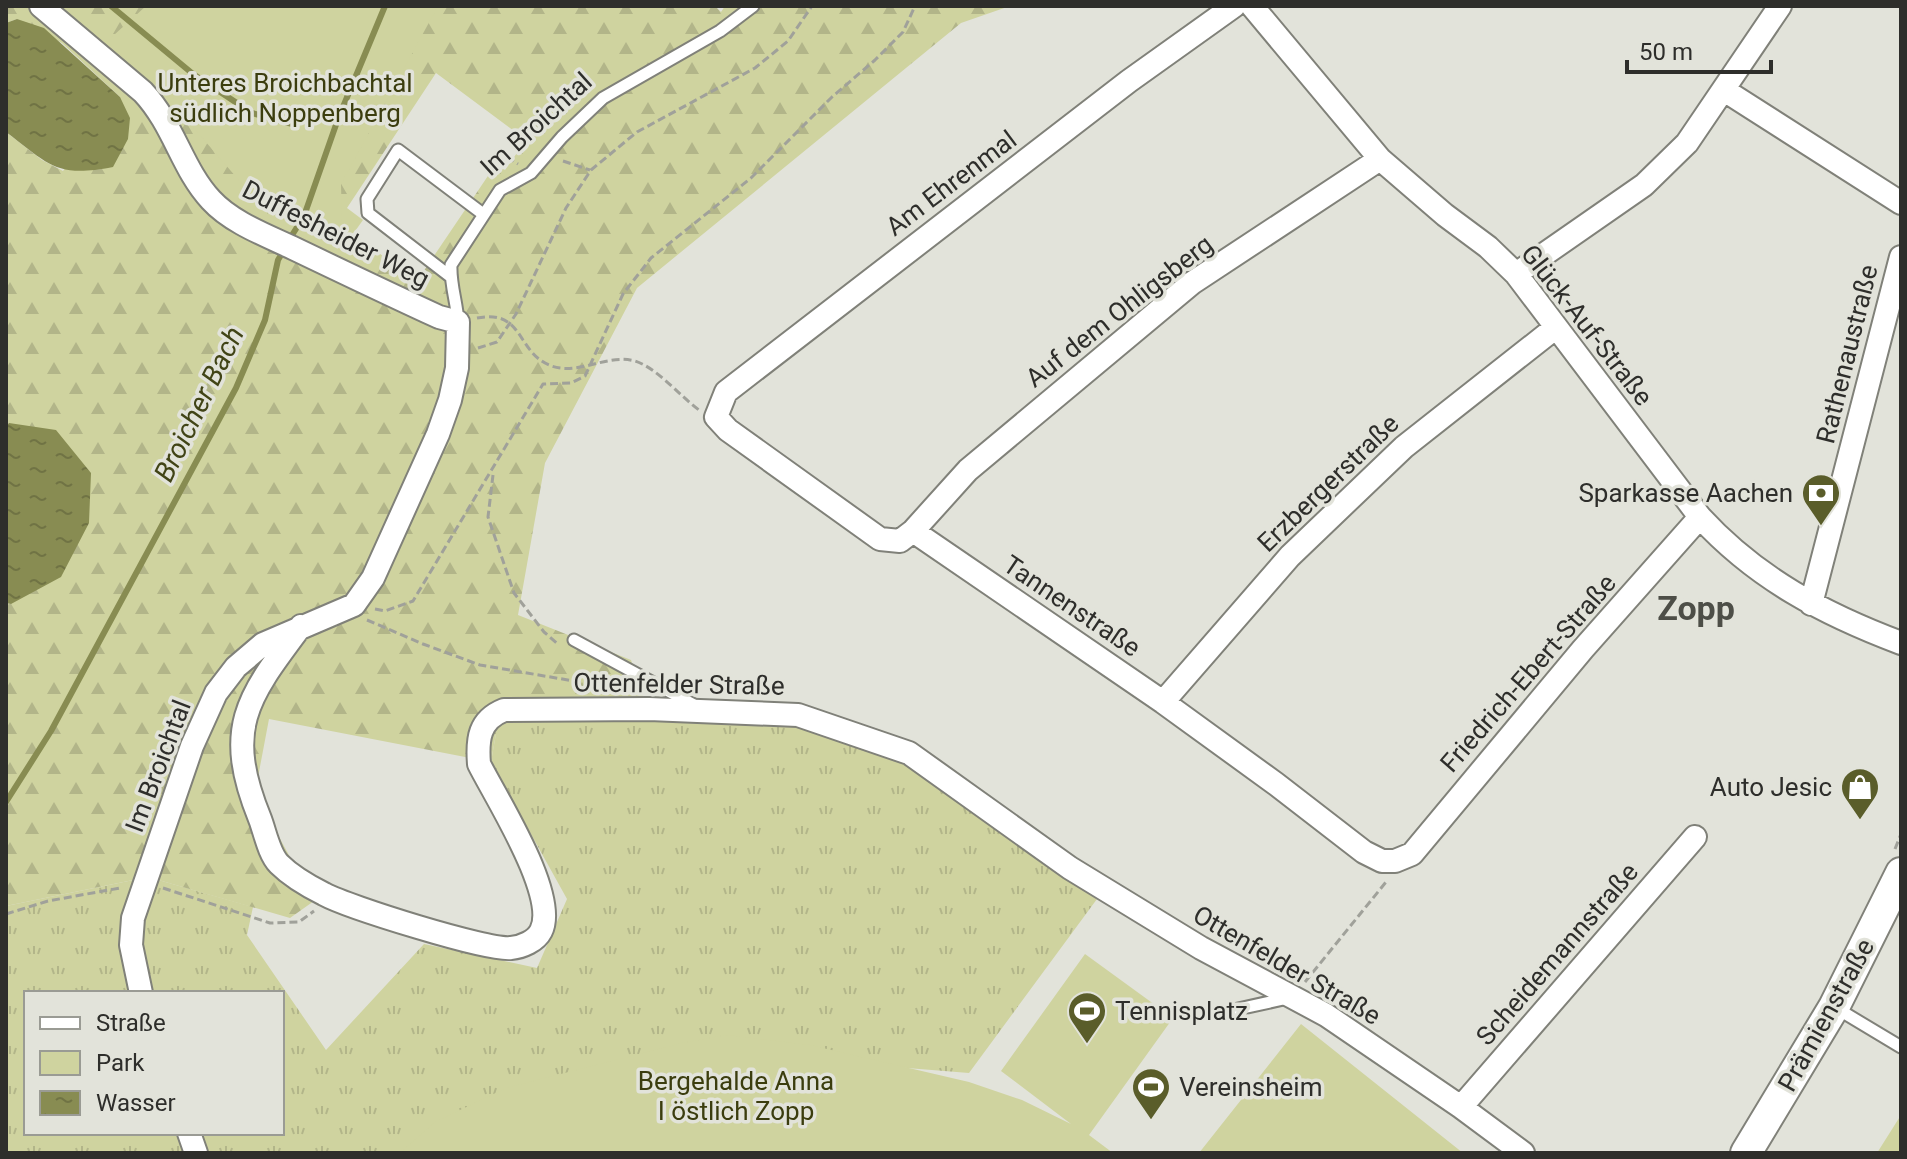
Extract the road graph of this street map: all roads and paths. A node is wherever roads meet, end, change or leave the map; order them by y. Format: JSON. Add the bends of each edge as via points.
{"nodes":[{"id":1,"x":41,"y":6,"type":"edge"},
{"id":2,"x":753,"y":6,"type":"edge"},
{"id":3,"x":812,"y":6,"type":"edge"},
{"id":4,"x":915,"y":6,"type":"edge"},
{"id":5,"x":1234,"y":6,"type":"edge"},
{"id":6,"x":1252,"y":6,"type":"edge"},
{"id":7,"x":1780,"y":6,"type":"edge"},
{"id":8,"x":1724,"y":90,"type":"junction"},
{"id":9,"x":554,"y":158,"type":"dead end"},
{"id":10,"x":1380,"y":159,"type":"junction"},
{"id":11,"x":591,"y":170,"type":"junction"},
{"id":12,"x":1901,"y":203,"type":"edge"},
{"id":13,"x":483,"y":214,"type":"junction"},
{"id":14,"x":1901,"y":257,"type":"edge"},
{"id":15,"x":1516,"y":274,"type":"junction"},
{"id":16,"x":451,"y":277,"type":"junction"},
{"id":17,"x":493,"y":315,"type":"dead end"},
{"id":18,"x":458,"y":322,"type":"junction"},
{"id":19,"x":509,"y":323,"type":"junction"},
{"id":20,"x":1555,"y":328,"type":"junction"},
{"id":21,"x":458,"y":345,"type":"junction"},
{"id":22,"x":588,"y":366,"type":"junction"},
{"id":23,"x":716,"y":417,"type":"junction"},
{"id":24,"x":493,"y":471,"type":"junction"},
{"id":25,"x":1700,"y":517,"type":"junction"},
{"id":26,"x":913,"y":531,"type":"junction"},
{"id":27,"x":1811,"y":604,"type":"junction"},
{"id":28,"x":354,"y":605,"type":"junction"},
{"id":29,"x":301,"y":626,"type":"junction"},
{"id":30,"x":574,"y":640,"type":"joint"},
{"id":31,"x":1901,"y":643,"type":"edge"},
{"id":32,"x":1163,"y":702,"type":"junction"},
{"id":33,"x":635,"y":709,"type":"junction"},
{"id":34,"x":708,"y":712,"type":"junction"},
{"id":35,"x":1695,"y":837,"type":"dead end"},
{"id":36,"x":1395,"y":861,"type":"junction"},
{"id":37,"x":1901,"y":873,"type":"edge"},
{"id":38,"x":143,"y":885,"type":"junction"},
{"id":39,"x":325,"y":895,"type":"junction"},
{"id":40,"x":6,"y":914,"type":"edge"},
{"id":41,"x":141,"y":991,"type":"edge"},
{"id":42,"x":1293,"y":997,"type":"junction"},
{"id":43,"x":1834,"y":1007,"type":"junction"},
{"id":44,"x":1229,"y":1011,"type":"dead end"},
{"id":45,"x":1901,"y":1047,"type":"edge"},
{"id":46,"x":1461,"y":1107,"type":"junction"},
{"id":47,"x":1523,"y":1153,"type":"edge"},
{"id":48,"x":1746,"y":1153,"type":"edge"}],
"edges":[{"from":1,"to":18,"type":"street","name":"Duffesheider Weg","via":[[158,107],[211,201],[285,245]]},
{"from":2,"to":13,"type":"lane","name":"Im Broichtal","via":[[720,31],[603,98],[531,173],[500,190]]},
{"from":3,"to":11,"type":"path","via":[[788,41],[755,68],[637,132]]},
{"from":4,"to":22,"type":"path","via":[[903,32],[875,60],[751,178],[651,258],[623,294]]},
{"from":5,"to":23,"type":"street","name":"Am Ehrenmal","via":[[726,392]]},
{"from":6,"to":10,"type":"street","name":"Glück-Auf-Straße"},
{"from":7,"to":8,"type":"street"},
{"from":8,"to":12,"type":"street"},
{"from":8,"to":15,"type":"street","via":[[1687,143],[1644,185]]},
{"from":9,"to":11,"type":"path"},
{"from":10,"to":15,"type":"street","name":"Glück-Auf-Straße"},
{"from":10,"to":26,"type":"street","name":"Auf dem Ohligsberg","via":[[1192,283],[968,470]]},
{"from":11,"to":19,"type":"path","via":[[566,208]]},
{"from":13,"to":16,"type":"lane","name":"Im Broichtal","via":[[451,265]]},
{"from":13,"to":16,"type":"lane","via":[[398,150],[367,199],[368,213]]},
{"from":14,"to":27,"type":"street","name":"Rathenaustraße"},
{"from":15,"to":20,"type":"street","name":"Glück-Auf-Straße"},
{"from":16,"to":18,"type":"lane"},
{"from":17,"to":19,"type":"path"},
{"from":18,"to":21,"type":"street"},
{"from":19,"to":21,"type":"path","via":[[497,342],[482,348]]},
{"from":19,"to":22,"type":"path","via":[[551,366]]},
{"from":20,"to":25,"type":"street","name":"Glück-Auf-Straße"},
{"from":20,"to":32,"type":"street","name":"Erzbergerstraße","via":[[1404,447],[1290,556]]},
{"from":21,"to":28,"type":"street","via":[[453,389],[438,434],[373,578]]},
{"from":22,"to":23,"type":"path","via":[[633,361]]},
{"from":22,"to":24,"type":"path","via":[[585,376],[571,383],[543,384]]},
{"from":23,"to":26,"type":"street","via":[[880,539],[900,541]]},
{"from":24,"to":28,"type":"path","via":[[413,601],[385,611]]},
{"from":24,"to":30,"type":"path","via":[[488,517],[514,593],[559,645]]},
{"from":25,"to":27,"type":"street","name":"Glück-Auf-Straße","via":[[1728,548]]},
{"from":25,"to":36,"type":"street","name":"Friedrich-Ebert-Straße","via":[[1412,854]]},
{"from":26,"to":32,"type":"street","name":"Tannenstraße"},
{"from":27,"to":31,"type":"street","name":"Glück-Auf-Straße"},
{"from":28,"to":29,"type":"street","name":"Im Broichtal"},
{"from":28,"to":33,"type":"path","via":[[369,622],[423,644],[480,665],[600,684],[623,693]]},
{"from":29,"to":38,"type":"street","name":"Im Broichtal","via":[[263,644],[216,693]]},
{"from":29,"to":39,"type":"street","name":"Ottenfelder Straße","via":[[249,701],[242,751],[252,800],[277,863]]},
{"from":30,"to":34,"type":"lane"},
{"from":32,"to":36,"type":"street","name":"Tannenstraße","via":[[1364,852]]},
{"from":33,"to":34,"type":"street","name":"Ottenfelder Straße"},
{"from":33,"to":39,"type":"street","name":"Ottenfelder Straße","via":[[504,710],[482,727],[479,764],[546,905],[541,931],[528,944],[508,949],[452,936]]},
{"from":34,"to":42,"type":"street","name":"Ottenfelder Straße","via":[[798,715],[909,753],[1070,868]]},
{"from":35,"to":46,"type":"street","name":"Scheidemannstraße"},
{"from":36,"to":42,"type":"path","via":[[1385,885]]},
{"from":37,"to":43,"type":"main road","name":"Prämienstraße"},
{"from":38,"to":39,"type":"path","via":[[270,923],[299,922],[316,911]]},
{"from":38,"to":40,"type":"path","via":[[48,901]]},
{"from":38,"to":41,"type":"street","name":"Im Broichtal","via":[[131,945]]},
{"from":42,"to":44,"type":"lane"},
{"from":42,"to":46,"type":"street","name":"Ottenfelder Straße"},
{"from":43,"to":45,"type":"lane"},
{"from":43,"to":48,"type":"main road","name":"Prämienstraße"},
{"from":46,"to":47,"type":"street","name":"Ottenfelder Straße"}]}
